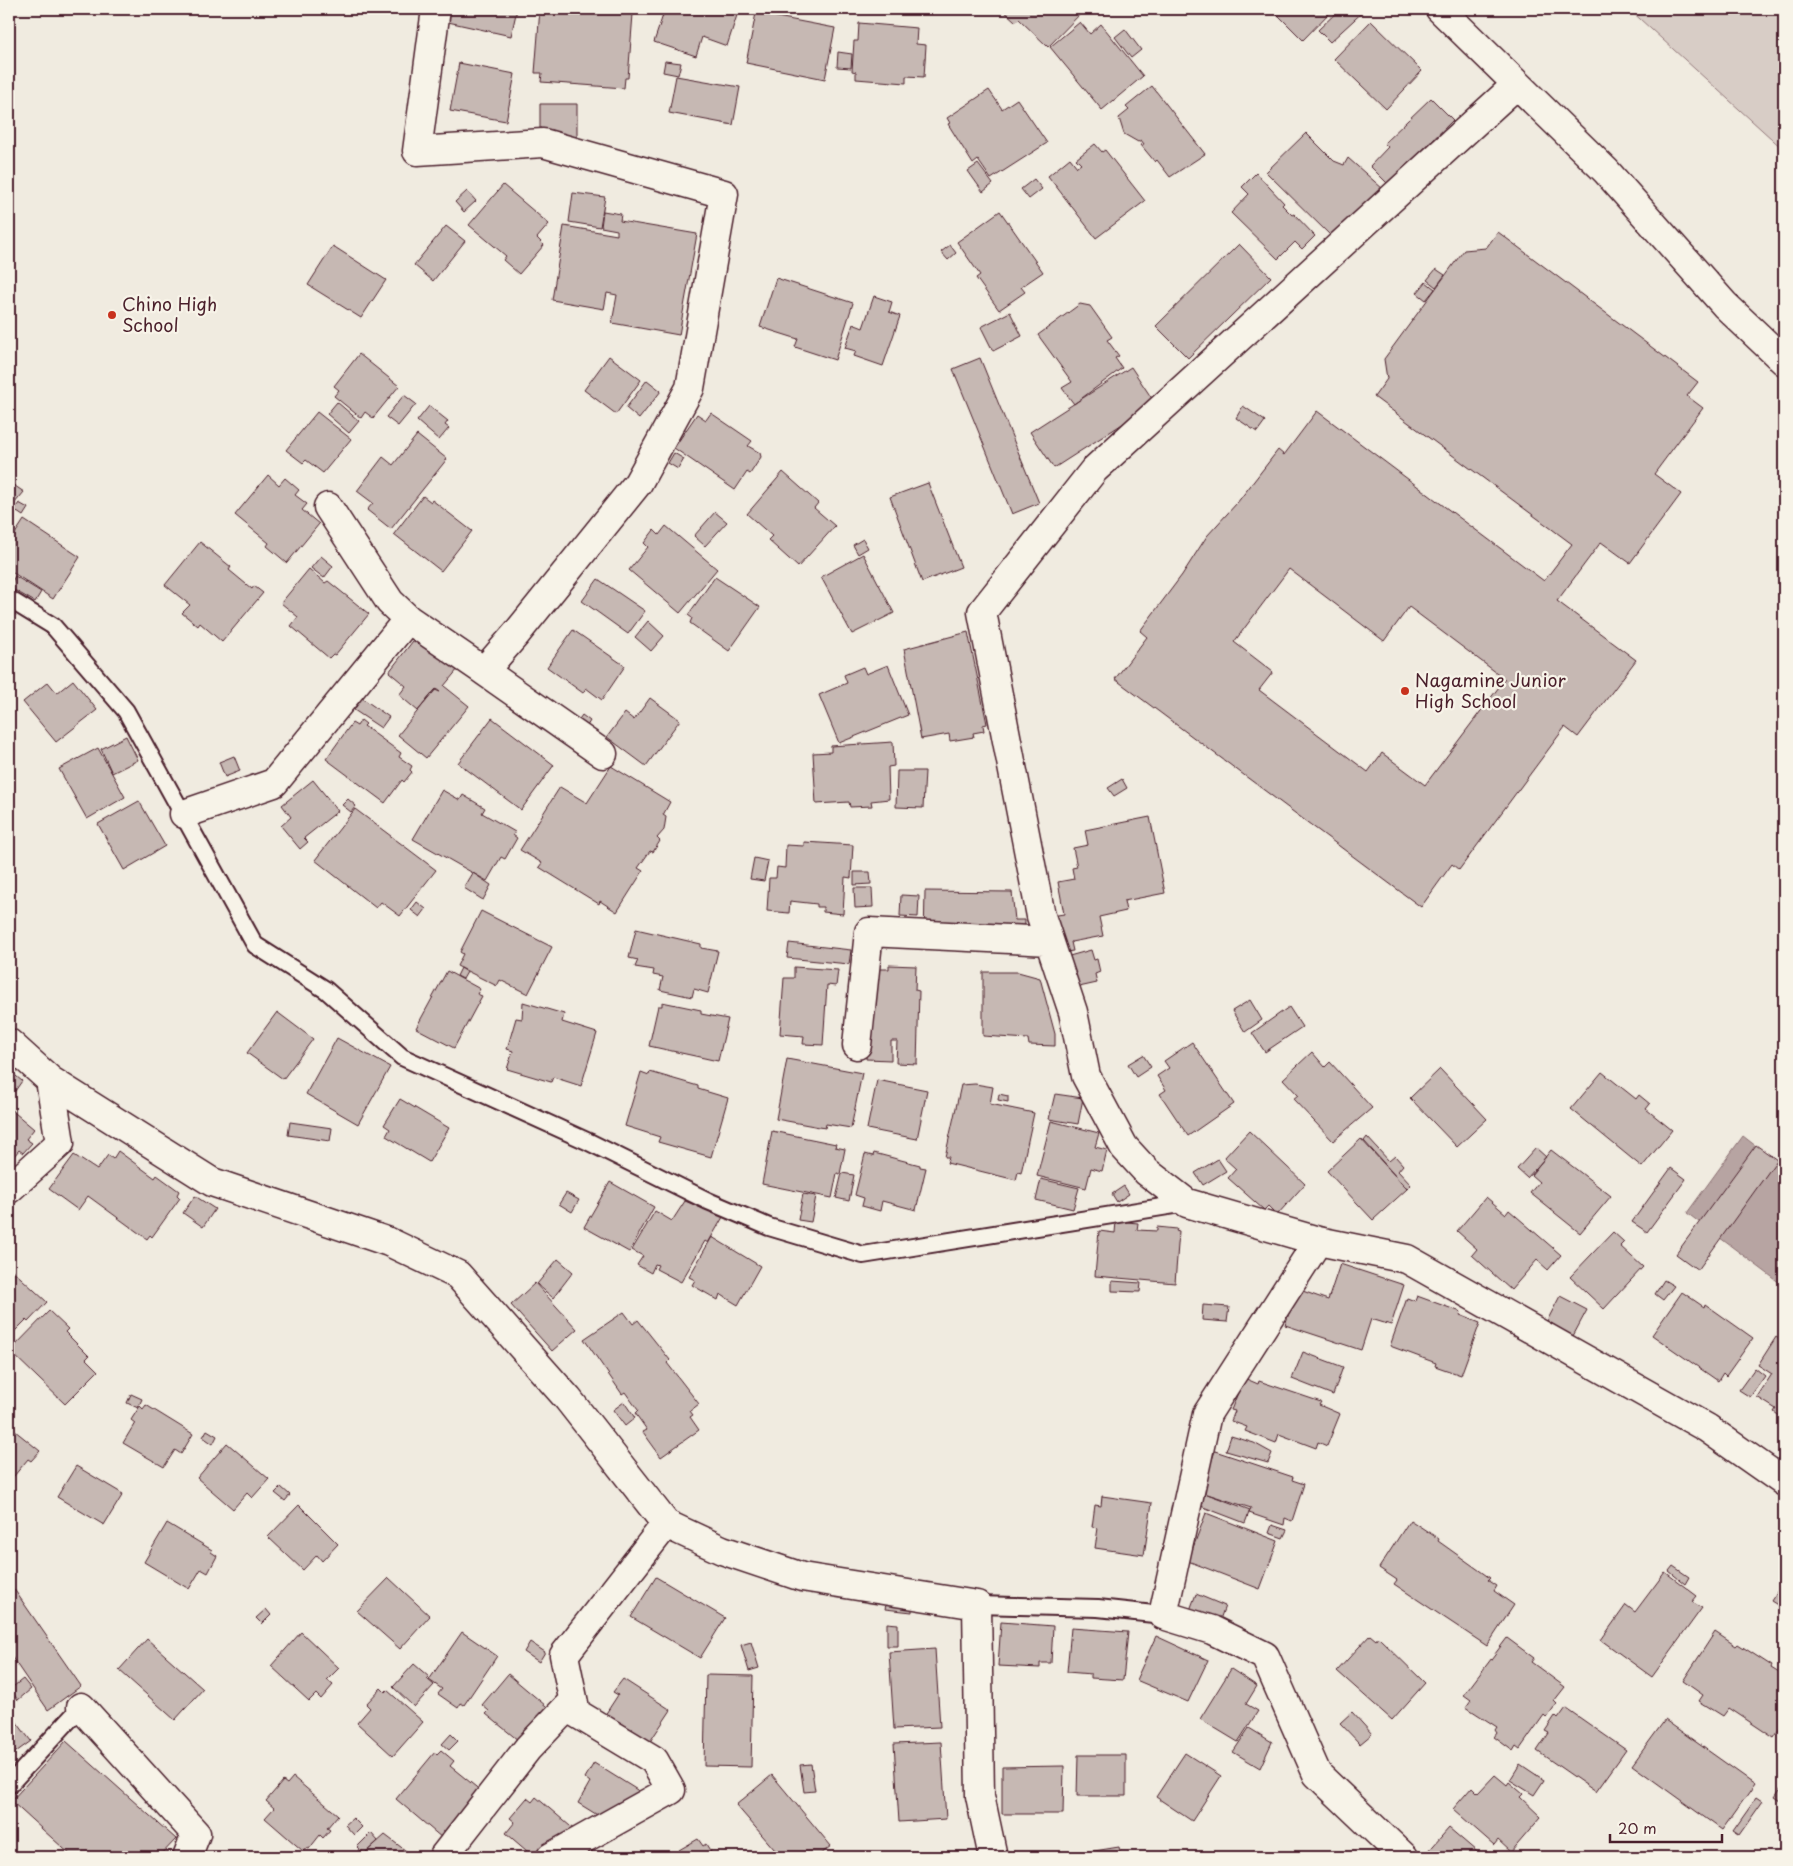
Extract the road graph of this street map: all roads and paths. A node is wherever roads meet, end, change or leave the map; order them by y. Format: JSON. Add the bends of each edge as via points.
{"nodes":[{"id":1,"x":436,"y":9,"type":"edge"},
{"id":2,"x":1440,"y":9,"type":"edge"},
{"id":3,"x":1516,"y":85,"type":"junction"},
{"id":4,"x":1784,"y":361,"type":"edge"},
{"id":5,"x":328,"y":507,"type":"dead end"},
{"id":6,"x":9,"y":599,"type":"edge"},
{"id":7,"x":408,"y":619,"type":"junction"},
{"id":8,"x":484,"y":671,"type":"junction"},
{"id":9,"x":603,"y":754,"type":"dead end"},
{"id":10,"x":184,"y":814,"type":"junction"},
{"id":11,"x":1049,"y":941,"type":"junction"},
{"id":12,"x":9,"y":1043,"type":"edge"},
{"id":13,"x":856,"y":1045,"type":"dead end"},
{"id":14,"x":50,"y":1080,"type":"junction"},
{"id":15,"x":9,"y":1189,"type":"edge"},
{"id":16,"x":1187,"y":1204,"type":"junction"},
{"id":17,"x":1318,"y":1240,"type":"junction"},
{"id":18,"x":1784,"y":1482,"type":"edge"},
{"id":19,"x":666,"y":1524,"type":"junction"},
{"id":20,"x":977,"y":1605,"type":"junction"},
{"id":21,"x":1163,"y":1615,"type":"junction"},
{"id":22,"x":573,"y":1701,"type":"junction"},
{"id":23,"x":81,"y":1707,"type":"joint"},
{"id":24,"x":9,"y":1785,"type":"edge"},
{"id":25,"x":187,"y":1857,"type":"edge"},
{"id":26,"x":443,"y":1857,"type":"edge"},
{"id":27,"x":551,"y":1857,"type":"edge"},
{"id":28,"x":993,"y":1857,"type":"edge"},
{"id":29,"x":1404,"y":1857,"type":"edge"}],
"edges":[{"from":1,"to":8,"type":"street","via":[[416,151],[543,143],[724,194],[690,388],[638,483]]},
{"from":2,"to":3,"type":"street"},
{"from":3,"to":4,"type":"street","via":[[1606,171],[1725,305]]},
{"from":3,"to":11,"type":"street","via":[[1094,470],[982,612],[1041,916]]},
{"from":5,"to":7,"type":"street","via":[[390,602]]},
{"from":6,"to":10,"type":"lane","via":[[53,626],[126,711]]},
{"from":7,"to":8,"type":"street"},
{"from":7,"to":10,"type":"street","via":[[274,783]]},
{"from":8,"to":9,"type":"street"},
{"from":10,"to":16,"type":"lane","via":[[255,945],[326,990],[402,1057],[769,1227],[864,1255]]},
{"from":11,"to":13,"type":"street","via":[[869,932]]},
{"from":11,"to":16,"type":"street","via":[[1073,1012],[1086,1076],[1124,1147],[1147,1172]]},
{"from":12,"to":14,"type":"street"},
{"from":14,"to":15,"type":"street","via":[[60,1143]]},
{"from":14,"to":19,"type":"street","via":[[212,1182],[389,1242],[458,1275],[568,1399]]},
{"from":16,"to":17,"type":"street"},
{"from":17,"to":18,"type":"street","via":[[1406,1259],[1707,1428]]},
{"from":17,"to":21,"type":"street","via":[[1207,1414]]},
{"from":19,"to":20,"type":"street","via":[[722,1550],[802,1577]]},
{"from":19,"to":22,"type":"street","via":[[564,1655]]},
{"from":20,"to":21,"type":"lane","via":[[1098,1608]]},
{"from":20,"to":28,"type":"street","via":[[980,1796]]},
{"from":21,"to":29,"type":"street","via":[[1212,1630],[1264,1656],[1317,1774]]},
{"from":22,"to":26,"type":"street","via":[[528,1748]]},
{"from":22,"to":27,"type":"street","via":[[576,1713],[654,1760],[671,1790]]},
{"from":23,"to":24,"type":"lane"},
{"from":23,"to":25,"type":"street","via":[[196,1834]]}]}
